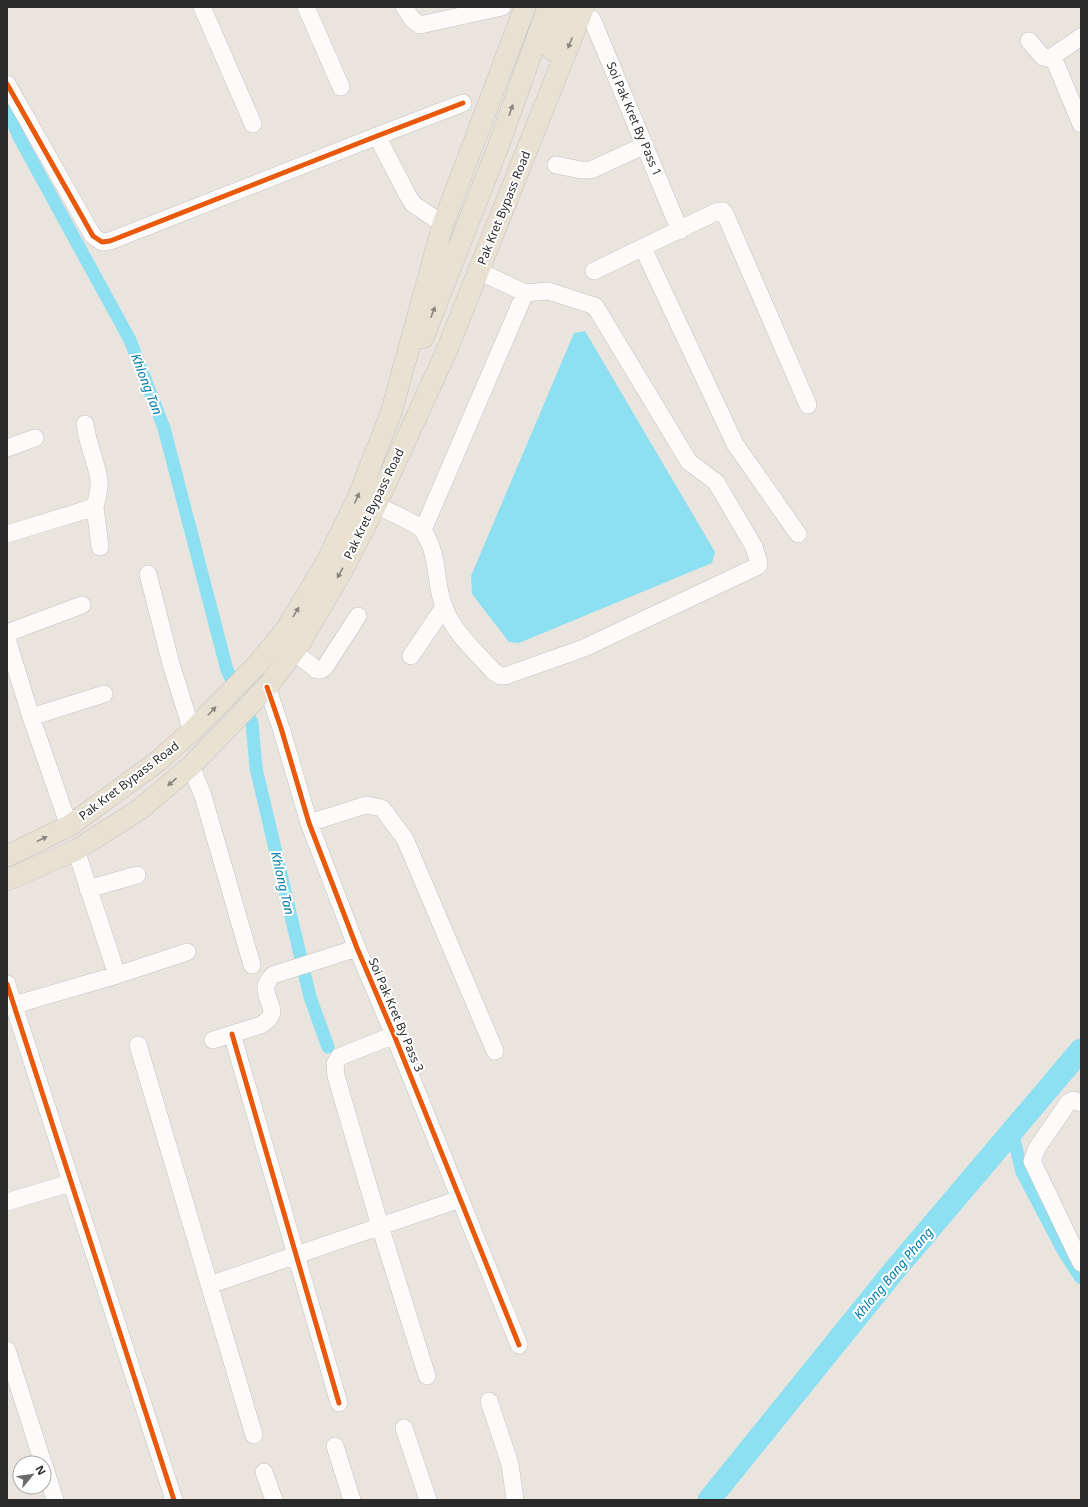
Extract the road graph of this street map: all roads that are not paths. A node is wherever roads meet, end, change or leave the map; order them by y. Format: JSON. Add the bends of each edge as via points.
{"nodes":[{"id":1,"x":202,"y":7,"type":"edge"},
{"id":2,"x":306,"y":7,"type":"edge"},
{"id":3,"x":404,"y":7,"type":"edge"},
{"id":4,"x":502,"y":7,"type":"edge"},
{"id":5,"x":524,"y":7,"type":"edge"},
{"id":6,"x":548,"y":7,"type":"edge"},
{"id":7,"x":578,"y":9,"type":"edge"},
{"id":8,"x":1081,"y":37,"type":"edge"},
{"id":9,"x":1030,"y":41,"type":"dead end"},
{"id":10,"x":1053,"y":57,"type":"junction"},
{"id":11,"x":7,"y":84,"type":"edge"},
{"id":12,"x":341,"y":87,"type":"dead end"},
{"id":13,"x":464,"y":103,"type":"dead end"},
{"id":14,"x":253,"y":124,"type":"dead end"},
{"id":15,"x":1081,"y":124,"type":"edge"},
{"id":16,"x":377,"y":136,"type":"junction"},
{"id":17,"x":645,"y":145,"type":"junction"},
{"id":18,"x":505,"y":148,"type":"junction"},
{"id":19,"x":556,"y":165,"type":"dead end"},
{"id":20,"x":443,"y":224,"type":"junction"},
{"id":21,"x":680,"y":230,"type":"junction"},
{"id":22,"x":643,"y":248,"type":"junction"},
{"id":23,"x":478,"y":271,"type":"junction"},
{"id":24,"x":594,"y":271,"type":"dead end"},
{"id":25,"x":525,"y":293,"type":"junction"},
{"id":26,"x":808,"y":405,"type":"dead end"},
{"id":27,"x":418,"y":412,"type":"junction"},
{"id":28,"x":391,"y":413,"type":"junction"},
{"id":29,"x":85,"y":424,"type":"dead end"},
{"id":30,"x":35,"y":438,"type":"dead end"},
{"id":31,"x":7,"y":448,"type":"edge"},
{"id":32,"x":376,"y":505,"type":"junction"},
{"id":33,"x":95,"y":508,"type":"junction"},
{"id":34,"x":423,"y":530,"type":"junction"},
{"id":35,"x":7,"y":534,"type":"edge"},
{"id":36,"x":798,"y":534,"type":"dead end"},
{"id":37,"x":100,"y":547,"type":"dead end"},
{"id":38,"x":148,"y":574,"type":"dead end"},
{"id":39,"x":82,"y":605,"type":"dead end"},
{"id":40,"x":444,"y":607,"type":"junction"},
{"id":41,"x":358,"y":616,"type":"dead end"},
{"id":42,"x":7,"y":633,"type":"edge"},
{"id":43,"x":7,"y":639,"type":"edge"},
{"id":44,"x":294,"y":652,"type":"junction"},
{"id":45,"x":411,"y":656,"type":"dead end"},
{"id":46,"x":267,"y":687,"type":"junction"},
{"id":47,"x":104,"y":694,"type":"dead end"},
{"id":48,"x":32,"y":717,"type":"junction"},
{"id":49,"x":192,"y":731,"type":"junction"},
{"id":50,"x":190,"y":766,"type":"junction"},
{"id":51,"x":309,"y":823,"type":"junction"},
{"id":52,"x":69,"y":826,"type":"junction"},
{"id":53,"x":76,"y":850,"type":"junction"},
{"id":54,"x":7,"y":856,"type":"edge"},
{"id":55,"x":137,"y":875,"type":"dead end"},
{"id":56,"x":7,"y":880,"type":"edge"},
{"id":57,"x":88,"y":889,"type":"junction"},
{"id":58,"x":357,"y":948,"type":"junction"},
{"id":59,"x":187,"y":952,"type":"dead end"},
{"id":60,"x":252,"y":964,"type":"dead end"},
{"id":61,"x":117,"y":975,"type":"junction"},
{"id":62,"x":7,"y":984,"type":"edge"},
{"id":63,"x":14,"y":1005,"type":"junction"},
{"id":64,"x":232,"y":1034,"type":"junction"},
{"id":65,"x":394,"y":1035,"type":"junction"},
{"id":66,"x":213,"y":1040,"type":"dead end"},
{"id":67,"x":138,"y":1045,"type":"dead end"},
{"id":68,"x":495,"y":1051,"type":"dead end"},
{"id":69,"x":1081,"y":1103,"type":"edge"},
{"id":70,"x":70,"y":1183,"type":"junction"},
{"id":71,"x":460,"y":1199,"type":"junction"},
{"id":72,"x":7,"y":1202,"type":"edge"},
{"id":73,"x":380,"y":1226,"type":"junction"},
{"id":74,"x":296,"y":1255,"type":"junction"},
{"id":75,"x":1081,"y":1263,"type":"edge"},
{"id":76,"x":209,"y":1285,"type":"junction"},
{"id":77,"x":519,"y":1345,"type":"dead end"},
{"id":78,"x":7,"y":1350,"type":"edge"},
{"id":79,"x":427,"y":1376,"type":"dead end"},
{"id":80,"x":489,"y":1401,"type":"dead end"},
{"id":81,"x":338,"y":1403,"type":"dead end"},
{"id":82,"x":404,"y":1428,"type":"dead end"},
{"id":83,"x":254,"y":1435,"type":"dead end"},
{"id":84,"x":335,"y":1446,"type":"dead end"},
{"id":85,"x":41,"y":1455,"type":"edge"},
{"id":86,"x":264,"y":1472,"type":"dead end"},
{"id":87,"x":52,"y":1490,"type":"edge"},
{"id":88,"x":55,"y":1500,"type":"edge"},
{"id":89,"x":174,"y":1500,"type":"edge"},
{"id":90,"x":274,"y":1500,"type":"edge"},
{"id":91,"x":352,"y":1500,"type":"edge"},
{"id":92,"x":428,"y":1500,"type":"edge"},
{"id":93,"x":515,"y":1500,"type":"edge"}],
"edges":[{"from":1,"to":14,"type":"street"},
{"from":2,"to":12,"type":"street"},
{"from":3,"to":4,"type":"street","via":[[420,25]]},
{"from":5,"to":20,"type":"main road","name":"Pak Kret Bypass Road"},
{"from":18,"to":6,"type":"main road","one_way":true},
{"from":7,"to":17,"type":"street","name":"Soi Pak Kret By Pass 1","via":[[592,19]]},
{"from":7,"to":18,"type":"main road"},
{"from":7,"to":23,"type":"main road","name":"Pak Kret Bypass Road","one_way":true},
{"from":8,"to":10,"type":"street"},
{"from":9,"to":10,"type":"street","via":[[1043,57]]},
{"from":10,"to":15,"type":"street"},
{"from":11,"to":16,"type":"street","via":[[93,236],[102,242]]},
{"from":13,"to":16,"type":"street"},
{"from":16,"to":20,"type":"street","via":[[413,204]]},
{"from":17,"to":19,"type":"street","via":[[591,170]]},
{"from":17,"to":21,"type":"street","name":"Soi Pak Kret By Pass 1"},
{"from":18,"to":27,"type":"main road","via":[[486,213],[443,332]]},
{"from":28,"to":18,"type":"main road","one_way":true},
{"from":20,"to":28,"type":"main road","name":"Pak Kret Bypass Road"},
{"from":21,"to":22,"type":"street"},
{"from":21,"to":26,"type":"street","via":[[718,211],[725,214]]},
{"from":22,"to":24,"type":"street"},
{"from":22,"to":36,"type":"street","via":[[735,444]]},
{"from":23,"to":25,"type":"street"},
{"from":23,"to":27,"type":"main road","name":"Pak Kret Bypass Road","via":[[447,350]]},
{"from":25,"to":34,"type":"street"},
{"from":25,"to":40,"type":"street","via":[[548,291],[596,306],[689,462],[716,482],[754,547],[760,563],[584,648],[505,676],[494,672],[458,632]]},
{"from":27,"to":32,"type":"main road","name":"Pak Kret Bypass Road"},
{"from":49,"to":28,"type":"main road","name":"Pak Kret Bypass Road","one_way":true,"via":[[256,665],[287,628],[329,556],[358,497]]},
{"from":29,"to":33,"type":"street","via":[[99,480]]},
{"from":30,"to":31,"type":"street"},
{"from":32,"to":34,"type":"street"},
{"from":32,"to":44,"type":"main road","name":"Pak Kret Bypass Road","one_way":true,"via":[[342,571]]},
{"from":33,"to":35,"type":"street"},
{"from":33,"to":37,"type":"street"},
{"from":34,"to":40,"type":"street","via":[[435,557]]},
{"from":38,"to":49,"type":"street","via":[[171,664]]},
{"from":39,"to":42,"type":"street"},
{"from":40,"to":45,"type":"street"},
{"from":41,"to":44,"type":"street","via":[[325,667],[320,670]]},
{"from":43,"to":48,"type":"street"},
{"from":44,"to":46,"type":"main road","name":"Pak Kret Bypass Road"},
{"from":46,"to":50,"type":"main road","name":"Pak Kret Bypass Road"},
{"from":46,"to":51,"type":"street","name":"Soi Pak Kret By Pass 3","via":[[284,735]]},
{"from":47,"to":48,"type":"street"},
{"from":48,"to":52,"type":"street"},
{"from":49,"to":52,"type":"main road","name":"Pak Kret Bypass Road","via":[[157,762]]},
{"from":50,"to":53,"type":"main road","name":"Pak Kret Bypass Road","one_way":true,"via":[[139,810]]},
{"from":50,"to":60,"type":"street","via":[[203,796]]},
{"from":51,"to":58,"type":"street","name":"Soi Pak Kret By Pass 3"},
{"from":51,"to":68,"type":"street","via":[[366,805],[382,808],[405,839]]},
{"from":54,"to":52,"type":"main road","name":"Pak Kret Bypass Road","one_way":true},
{"from":53,"to":56,"type":"main road","name":"Pak Kret Bypass Road"},
{"from":53,"to":57,"type":"street"},
{"from":55,"to":57,"type":"street"},
{"from":57,"to":61,"type":"street"},
{"from":58,"to":64,"type":"street","via":[[273,975],[268,980],[266,989],[272,1009],[270,1017],[261,1025]]},
{"from":58,"to":65,"type":"street","name":"Soi Pak Kret By Pass 3"},
{"from":59,"to":61,"type":"street"},
{"from":61,"to":63,"type":"street"},
{"from":62,"to":63,"type":"street"},
{"from":63,"to":70,"type":"street"},
{"from":64,"to":66,"type":"street"},
{"from":64,"to":74,"type":"street"},
{"from":65,"to":71,"type":"street","name":"Soi Pak Kret By Pass 3"},
{"from":65,"to":73,"type":"street","via":[[339,1057],[335,1064],[336,1076]]},
{"from":67,"to":76,"type":"street"},
{"from":69,"to":75,"type":"street","via":[[1073,1100],[1068,1103],[1037,1148],[1032,1161]]},
{"from":70,"to":72,"type":"street"},
{"from":70,"to":89,"type":"street"},
{"from":71,"to":73,"type":"street"},
{"from":71,"to":77,"type":"street","name":"Soi Pak Kret By Pass 3"},
{"from":73,"to":74,"type":"street"},
{"from":73,"to":79,"type":"street"},
{"from":74,"to":76,"type":"street"},
{"from":74,"to":81,"type":"street"},
{"from":76,"to":83,"type":"street"},
{"from":78,"to":85,"type":"street"},
{"from":80,"to":93,"type":"street","via":[[510,1464]]},
{"from":82,"to":92,"type":"street"},
{"from":84,"to":91,"type":"street"},
{"from":86,"to":90,"type":"street"},
{"from":87,"to":88,"type":"street"}]}
